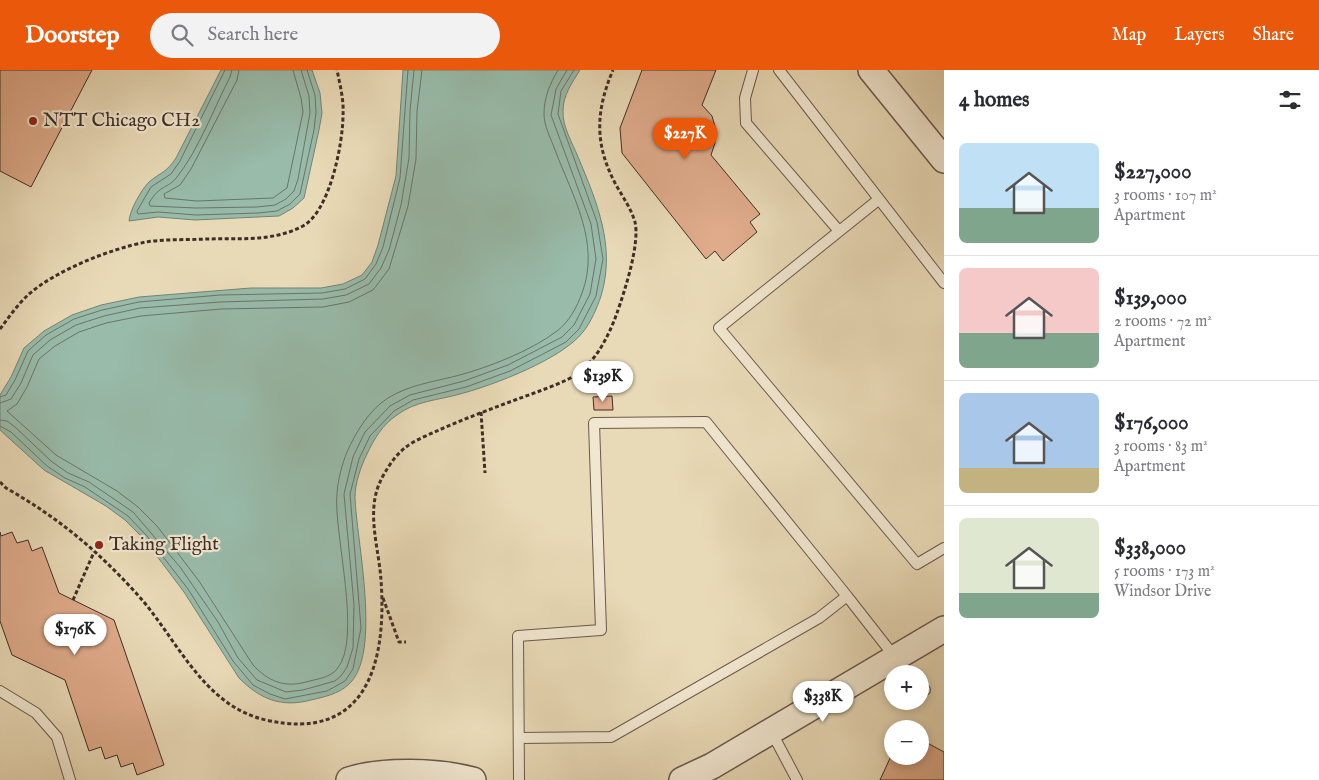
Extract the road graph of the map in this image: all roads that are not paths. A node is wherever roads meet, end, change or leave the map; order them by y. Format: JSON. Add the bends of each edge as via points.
{"nodes":[{"id":1,"x":753,"y":70,"type":"edge"},
{"id":2,"x":779,"y":70,"type":"edge"},
{"id":3,"x":872,"y":70,"type":"edge"},
{"id":4,"x":944,"y":160,"type":"edge"},
{"id":5,"x":878,"y":200,"type":"junction"},
{"id":6,"x":838,"y":231,"type":"junction"},
{"id":7,"x":944,"y":283,"type":"edge"},
{"id":8,"x":944,"y":548,"type":"edge"},
{"id":9,"x":847,"y":596,"type":"junction"},
{"id":10,"x":944,"y":628,"type":"edge"},
{"id":11,"x":902,"y":665,"type":"edge"},
{"id":12,"x":884,"y":674,"type":"edge"},
{"id":13,"x":0,"y":691,"type":"edge"},
{"id":14,"x":771,"y":731,"type":"junction"},
{"id":15,"x":519,"y":738,"type":"junction"},
{"id":16,"x":70,"y":780,"type":"edge"},
{"id":17,"x":349,"y":780,"type":"edge"},
{"id":18,"x":473,"y":780,"type":"edge"},
{"id":19,"x":519,"y":780,"type":"edge"},
{"id":20,"x":682,"y":780,"type":"edge"},
{"id":21,"x":797,"y":780,"type":"edge"}],
"edges":[{"from":1,"to":6,"type":"lane","via":[[745,98],[746,123]]},
{"from":2,"to":5,"type":"lane"},
{"from":3,"to":4,"type":"street"},
{"from":5,"to":6,"type":"lane"},
{"from":5,"to":7,"type":"lane"},
{"from":6,"to":8,"type":"lane","via":[[719,328],[917,564]]},
{"from":9,"to":11,"type":"lane"},
{"from":9,"to":15,"type":"lane","via":[[819,618],[611,737]]},
{"from":9,"to":15,"type":"lane","via":[[706,422],[594,423],[601,630],[518,636]]},
{"from":10,"to":11,"type":"street"},
{"from":12,"to":14,"type":"street"},
{"from":13,"to":16,"type":"lane","via":[[36,713],[57,737]]},
{"from":14,"to":20,"type":"street"},
{"from":14,"to":21,"type":"lane"},
{"from":15,"to":19,"type":"lane"},
{"from":17,"to":18,"type":"street","via":[[362,776],[418,773],[448,774]]}]}
